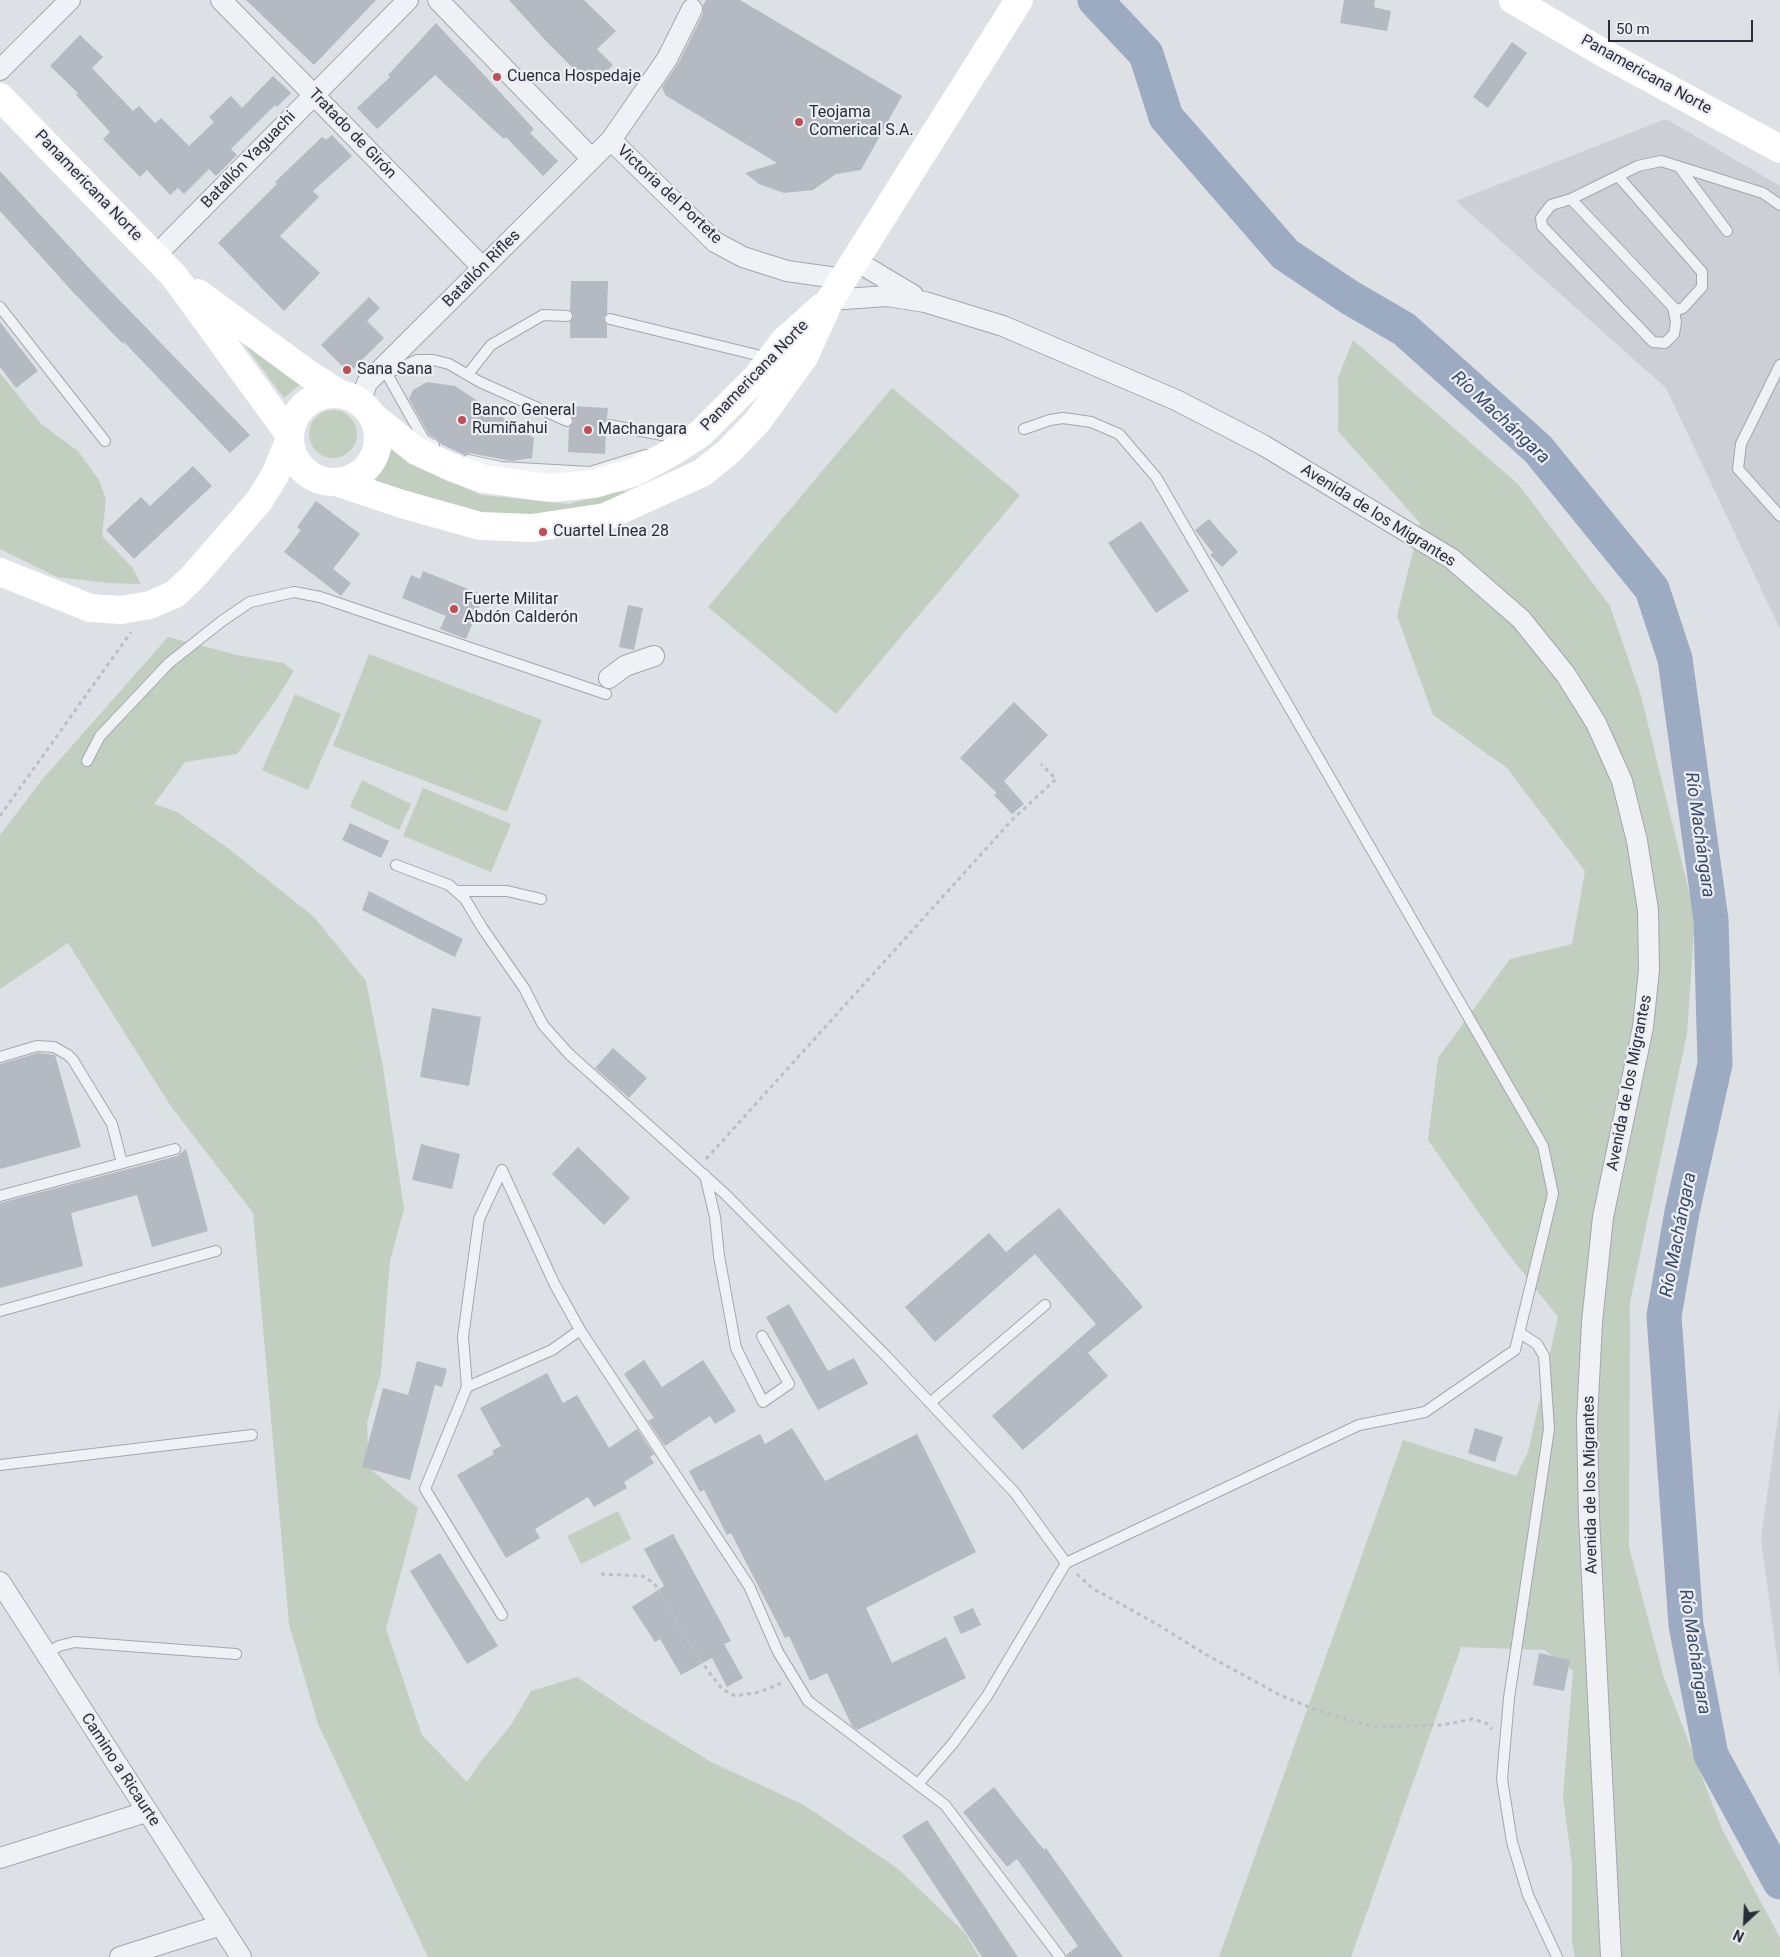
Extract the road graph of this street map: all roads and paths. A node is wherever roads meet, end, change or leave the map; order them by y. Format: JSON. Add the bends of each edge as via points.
{"nodes":[{"id":1,"x":70,"y":0,"type":"edge"},
{"id":2,"x":221,"y":0,"type":"edge"},
{"id":3,"x":408,"y":0,"type":"edge"},
{"id":4,"x":438,"y":0,"type":"edge"},
{"id":5,"x":1020,"y":0,"type":"edge"},
{"id":6,"x":1513,"y":0,"type":"edge"},
{"id":7,"x":1541,"y":0,"type":"edge"},
{"id":8,"x":692,"y":9,"type":"dead end"},
{"id":9,"x":1605,"y":54,"type":"junction"},
{"id":10,"x":0,"y":70,"type":"edge"},
{"id":11,"x":313,"y":94,"type":"junction"},
{"id":12,"x":0,"y":97,"type":"edge"},
{"id":13,"x":611,"y":140,"type":"junction"},
{"id":14,"x":1780,"y":149,"type":"edge"},
{"id":15,"x":592,"y":159,"type":"junction"},
{"id":16,"x":1680,"y":168,"type":"junction"},
{"id":17,"x":1618,"y":176,"type":"junction"},
{"id":18,"x":1571,"y":199,"type":"junction"},
{"id":19,"x":1780,"y":205,"type":"edge"},
{"id":20,"x":1727,"y":231,"type":"dead end"},
{"id":21,"x":155,"y":256,"type":"junction"},
{"id":22,"x":483,"y":268,"type":"junction"},
{"id":23,"x":174,"y":276,"type":"junction"},
{"id":24,"x":843,"y":280,"type":"junction"},
{"id":25,"x":925,"y":302,"type":"junction"},
{"id":26,"x":0,"y":307,"type":"edge"},
{"id":27,"x":1674,"y":311,"type":"junction"},
{"id":28,"x":568,"y":316,"type":"dead end"},
{"id":29,"x":610,"y":319,"type":"dead end"},
{"id":30,"x":770,"y":358,"type":"junction"},
{"id":31,"x":1780,"y":365,"type":"edge"},
{"id":32,"x":385,"y":370,"type":"junction"},
{"id":33,"x":468,"y":374,"type":"junction"},
{"id":34,"x":358,"y":404,"type":"junction"},
{"id":35,"x":567,"y":421,"type":"dead end"},
{"id":36,"x":609,"y":425,"type":"dead end"},
{"id":37,"x":1024,"y":429,"type":"dead end"},
{"id":38,"x":289,"y":437,"type":"junction"},
{"id":39,"x":681,"y":438,"type":"junction"},
{"id":40,"x":105,"y":442,"type":"dead end"},
{"id":41,"x":444,"y":451,"type":"dead end"},
{"id":42,"x":461,"y":458,"type":"dead end"},
{"id":43,"x":332,"y":482,"type":"junction"},
{"id":44,"x":259,"y":501,"type":"junction"},
{"id":45,"x":1780,"y":516,"type":"edge"},
{"id":46,"x":0,"y":572,"type":"edge"},
{"id":47,"x":150,"y":606,"type":"junction"},
{"id":48,"x":654,"y":656,"type":"dead end"},
{"id":49,"x":608,"y":686,"type":"joint"},
{"id":50,"x":87,"y":761,"type":"dead end"},
{"id":51,"x":1041,"y":764,"type":"dead end"},
{"id":52,"x":0,"y":816,"type":"edge"},
{"id":53,"x":396,"y":865,"type":"dead end"},
{"id":54,"x":456,"y":891,"type":"junction"},
{"id":55,"x":541,"y":899,"type":"dead end"},
{"id":56,"x":0,"y":1057,"type":"edge"},
{"id":57,"x":174,"y":1149,"type":"dead end"},
{"id":58,"x":122,"y":1163,"type":"junction"},
{"id":59,"x":701,"y":1172,"type":"junction"},
{"id":60,"x":0,"y":1196,"type":"edge"},
{"id":61,"x":216,"y":1251,"type":"dead end"},
{"id":62,"x":1045,"y":1305,"type":"dead end"},
{"id":63,"x":0,"y":1311,"type":"edge"},
{"id":64,"x":580,"y":1330,"type":"junction"},
{"id":65,"x":1520,"y":1333,"type":"junction"},
{"id":66,"x":762,"y":1336,"type":"dead end"},
{"id":67,"x":467,"y":1387,"type":"junction"},
{"id":68,"x":930,"y":1403,"type":"junction"},
{"id":69,"x":252,"y":1435,"type":"dead end"},
{"id":70,"x":0,"y":1464,"type":"edge"},
{"id":71,"x":1066,"y":1563,"type":"junction"},
{"id":72,"x":601,"y":1574,"type":"dead end"},
{"id":73,"x":0,"y":1582,"type":"edge"},
{"id":74,"x":502,"y":1615,"type":"dead end"},
{"id":75,"x":46,"y":1654,"type":"junction"},
{"id":76,"x":236,"y":1654,"type":"dead end"},
{"id":77,"x":793,"y":1677,"type":"junction"},
{"id":78,"x":1505,"y":1743,"type":"junction"},
{"id":79,"x":918,"y":1784,"type":"junction"},
{"id":80,"x":146,"y":1812,"type":"junction"},
{"id":81,"x":0,"y":1858,"type":"edge"},
{"id":82,"x":221,"y":1925,"type":"junction"},
{"id":83,"x":120,"y":1957,"type":"edge"},
{"id":84,"x":241,"y":1957,"type":"edge"},
{"id":85,"x":1060,"y":1957,"type":"edge"},
{"id":86,"x":1557,"y":1957,"type":"edge"},
{"id":87,"x":1612,"y":1957,"type":"edge"}],
"edges":[{"from":1,"to":10,"type":"street"},
{"from":2,"to":11,"type":"street","name":"Tratado de Girón"},
{"from":3,"to":11,"type":"street","name":"Batallón Yaguachi"},
{"from":4,"to":15,"type":"street","name":"Victoria del Portete"},
{"from":5,"to":24,"type":"main road","name":"Panamericana Norte"},
{"from":6,"to":9,"type":"main road","name":"Panamericana Norte"},
{"from":7,"to":9,"type":"street"},
{"from":8,"to":13,"type":"street","name":"Batallón Rifles","via":[[667,59]]},
{"from":9,"to":14,"type":"main road","name":"Panamericana Norte"},
{"from":11,"to":21,"type":"street","name":"Batallón Yaguachi"},
{"from":11,"to":22,"type":"street","name":"Tratado de Girón"},
{"from":12,"to":21,"type":"main road","name":"Panamericana Norte"},
{"from":13,"to":15,"type":"street","name":"Batallón Rifles"},
{"from":13,"to":24,"type":"street","name":"Victoria del Portete","via":[[715,242],[743,256],[788,271]]},
{"from":15,"to":22,"type":"street","name":"Batallón Rifles"},
{"from":16,"to":17,"type":"lane","via":[[1661,161],[1638,166]]},
{"from":16,"to":19,"type":"lane","via":[[1763,193]]},
{"from":16,"to":20,"type":"lane"},
{"from":17,"to":18,"type":"lane"},
{"from":17,"to":27,"type":"lane","via":[[1702,272],[1702,287],[1684,308]]},
{"from":18,"to":27,"type":"lane","via":[[1674,307]]},
{"from":18,"to":27,"type":"lane","via":[[1551,205],[1541,218],[1542,226],[1653,342],[1665,343],[1674,334]]},
{"from":21,"to":23,"type":"main road","name":"Panamericana Norte"},
{"from":22,"to":32,"type":"street","name":"Batallón Rifles"},
{"from":23,"to":34,"type":"main road","name":"Panamericana Norte","via":[[261,341]]},
{"from":23,"to":38,"type":"main road","name":"Panamericana Norte"},
{"from":24,"to":25,"type":"street"},
{"from":24,"to":25,"type":"street","via":[[887,296]]},
{"from":24,"to":30,"type":"main road","name":"Panamericana Norte"},
{"from":24,"to":43,"type":"main road","name":"Panamericana Norte","via":[[804,356],[758,422],[728,452],[702,473],[604,517],[532,528],[480,526]]},
{"from":25,"to":87,"type":"street","name":"Avenida de los Migrantes","via":[[1003,326],[1176,400],[1263,445],[1452,559],[1521,619],[1566,675],[1596,722],[1622,781],[1637,841],[1648,910],[1649,970],[1643,1027],[1603,1217],[1592,1322],[1587,1421]]},
{"from":26,"to":40,"type":"lane"},
{"from":28,"to":33,"type":"lane","via":[[543,315],[491,345]]},
{"from":29,"to":30,"type":"lane"},
{"from":30,"to":39,"type":"main road","name":"Panamericana Norte","via":[[757,377],[700,434]]},
{"from":31,"to":45,"type":"lane","via":[[1741,444],[1738,469]]},
{"from":32,"to":33,"type":"lane","via":[[417,360],[433,360]]},
{"from":32,"to":34,"type":"street","name":"Batallón Rifles","via":[[367,383]]},
{"from":32,"to":41,"type":"lane","via":[[424,440]]},
{"from":33,"to":35,"type":"lane"},
{"from":34,"to":38,"type":"main road","via":[[316,397],[296,415]]},
{"from":34,"to":39,"type":"main road","name":"Panamericana Norte","via":[[416,451],[451,467],[484,479],[550,488],[594,484],[635,472]]},
{"from":34,"to":43,"type":"main road","via":[[378,430],[374,459],[353,479]]},
{"from":36,"to":39,"type":"lane"},
{"from":37,"to":65,"type":"lane","via":[[1050,420],[1091,422],[1119,434],[1156,477],[1543,1146],[1553,1194]]},
{"from":38,"to":43,"type":"main road","name":"Panamericana Norte","via":[[293,456],[306,473]]},
{"from":38,"to":44,"type":"main road","via":[[275,474]]},
{"from":39,"to":42,"type":"lane","via":[[648,454],[590,472],[501,467]]},
{"from":43,"to":44,"type":"main road","via":[[303,482]]},
{"from":44,"to":47,"type":"main road","via":[[193,577],[175,594]]},
{"from":46,"to":47,"type":"main road","via":[[90,608],[121,610]]},
{"from":47,"to":52,"type":"path"},
{"from":48,"to":49,"type":"street","via":[[626,666]]},
{"from":49,"to":50,"type":"lane","via":[[320,597],[294,592],[250,602],[169,663],[100,736]]},
{"from":51,"to":59,"type":"path","via":[[1056,779],[1014,819]]},
{"from":53,"to":54,"type":"lane","via":[[449,885]]},
{"from":54,"to":55,"type":"lane","via":[[507,890]]},
{"from":54,"to":59,"type":"lane","via":[[465,899],[524,988],[543,1025],[569,1054]]},
{"from":56,"to":58,"type":"lane","via":[[37,1046],[54,1047],[68,1055],[112,1124]]},
{"from":57,"to":58,"type":"lane"},
{"from":58,"to":60,"type":"lane"},
{"from":59,"to":66,"type":"lane","via":[[715,1217],[736,1348],[763,1402],[789,1384]]},
{"from":59,"to":68,"type":"lane","via":[[879,1348]]},
{"from":61,"to":63,"type":"lane"},
{"from":62,"to":68,"type":"lane"},
{"from":64,"to":67,"type":"lane","via":[[552,1350]]},
{"from":64,"to":67,"type":"lane","via":[[554,1283],[502,1170],[479,1218],[463,1337]]},
{"from":64,"to":77,"type":"lane","via":[[749,1586],[778,1652]]},
{"from":65,"to":71,"type":"lane","via":[[1516,1350],[1425,1412],[1359,1425]]},
{"from":65,"to":78,"type":"lane","via":[[1538,1344],[1544,1356],[1548,1429]]},
{"from":67,"to":74,"type":"lane","via":[[425,1489]]},
{"from":68,"to":71,"type":"lane","via":[[1015,1493]]},
{"from":69,"to":70,"type":"lane"},
{"from":71,"to":78,"type":"path","via":[[1092,1588],[1204,1654],[1293,1701],[1374,1727],[1442,1725],[1472,1719],[1486,1723]]},
{"from":71,"to":79,"type":"lane","via":[[987,1696]]},
{"from":72,"to":77,"type":"path","via":[[643,1576],[654,1583],[697,1656],[722,1689],[735,1696],[760,1692]]},
{"from":73,"to":75,"type":"street","name":"Camino a Ricaurte"},
{"from":75,"to":76,"type":"lane","via":[[74,1642]]},
{"from":75,"to":80,"type":"street","name":"Camino a Ricaurte"},
{"from":77,"to":79,"type":"lane","via":[[808,1701]]},
{"from":78,"to":86,"type":"lane","via":[[1502,1779],[1512,1842],[1528,1895]]},
{"from":79,"to":85,"type":"lane","via":[[945,1805]]},
{"from":80,"to":81,"type":"street"},
{"from":80,"to":82,"type":"street","name":"Camino a Ricaurte"},
{"from":82,"to":83,"type":"street"},
{"from":82,"to":84,"type":"street","name":"Camino a Ricaurte"}]}
